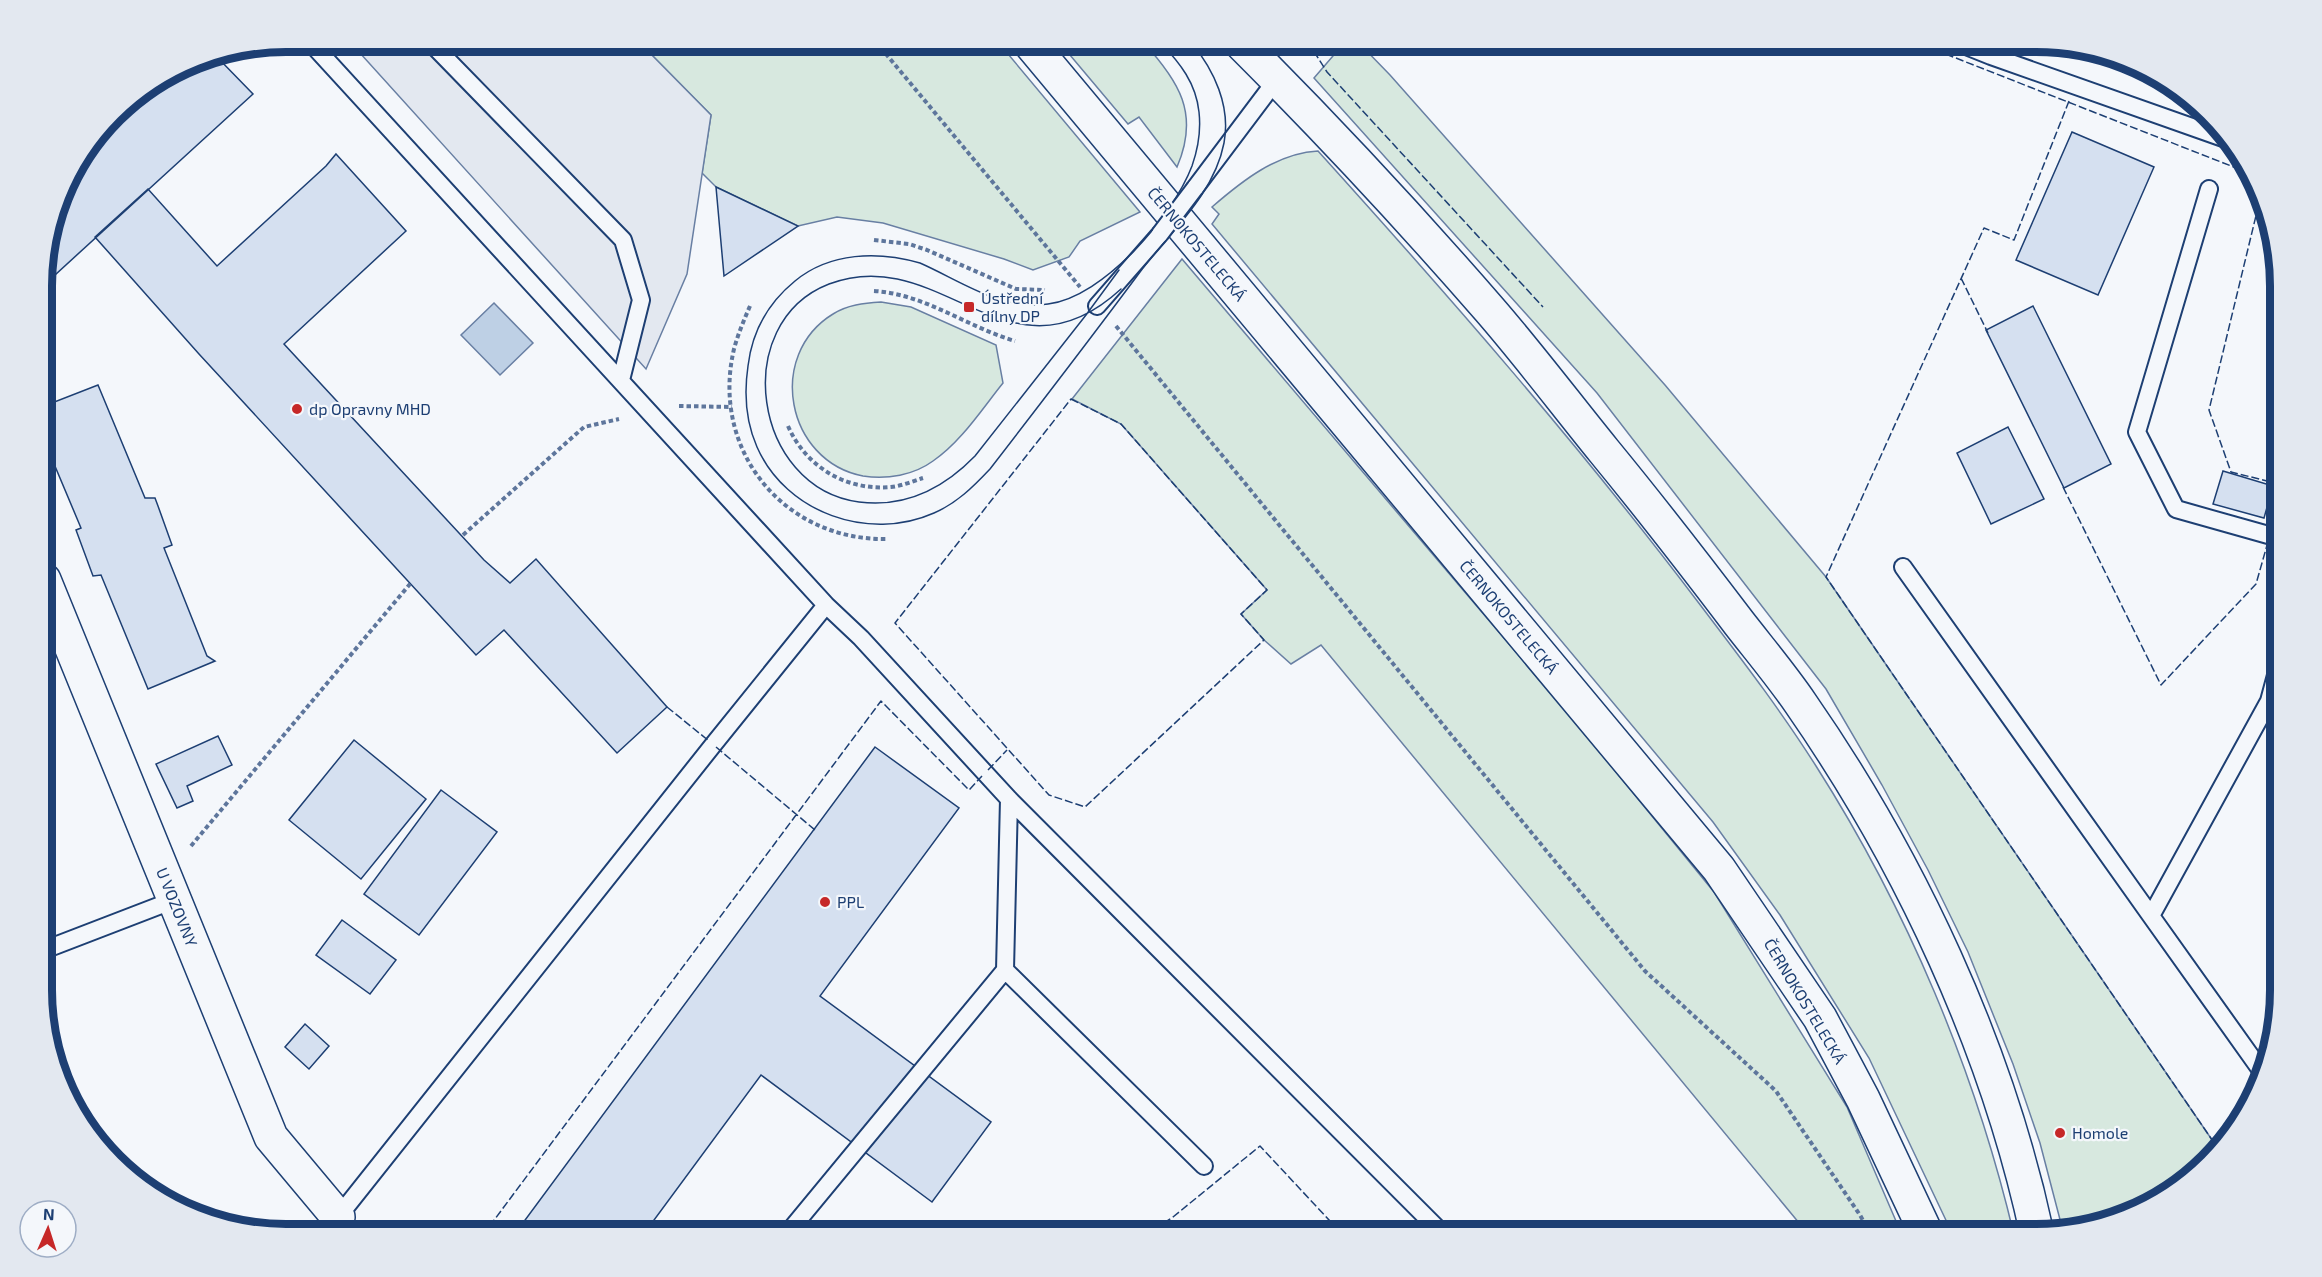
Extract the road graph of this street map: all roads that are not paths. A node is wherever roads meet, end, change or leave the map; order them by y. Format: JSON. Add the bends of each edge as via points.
{"nodes":[{"id":1,"x":319,"y":52,"type":"edge"},
{"id":2,"x":440,"y":52,"type":"edge"},
{"id":3,"x":1037,"y":52,"type":"edge"},
{"id":4,"x":1982,"y":52,"type":"edge"},
{"id":5,"x":1255,"y":55,"type":"edge"},
{"id":6,"x":2213,"y":134,"type":"edge"},
{"id":7,"x":2209,"y":189,"type":"dead end"},
{"id":8,"x":1097,"y":306,"type":"road end"},
{"id":9,"x":621,"y":380,"type":"junction"},
{"id":10,"x":2270,"y":535,"type":"edge"},
{"id":11,"x":1903,"y":567,"type":"dead end"},
{"id":12,"x":52,"y":600,"type":"edge"},
{"id":13,"x":826,"y":605,"type":"junction"},
{"id":14,"x":2270,"y":698,"type":"edge"},
{"id":15,"x":1009,"y":799,"type":"junction"},
{"id":16,"x":174,"y":900,"type":"junction"},
{"id":17,"x":2151,"y":916,"type":"junction"},
{"id":18,"x":52,"y":947,"type":"edge"},
{"id":19,"x":1005,"y":970,"type":"junction"},
{"id":20,"x":2257,"y":1065,"type":"edge"},
{"id":21,"x":1204,"y":1166,"type":"dead end"},
{"id":22,"x":327,"y":1224,"type":"edge"},
{"id":23,"x":330,"y":1224,"type":"edge"},
{"id":24,"x":795,"y":1224,"type":"edge"},
{"id":25,"x":1433,"y":1224,"type":"edge"},
{"id":26,"x":1922,"y":1224,"type":"edge"},
{"id":27,"x":2034,"y":1224,"type":"edge"}],
"edges":[{"from":1,"to":9,"type":"lane"},
{"from":2,"to":9,"type":"lane","via":[[622,240],[641,300]]},
{"from":3,"to":26,"type":"main road","name":"ČERNOKOSTELECKÁ","via":[[1719,869],[1820,1018]]},
{"from":4,"to":6,"type":"lane"},
{"from":5,"to":8,"type":"lane","bridge":true,"via":[[1195,188]]},
{"from":5,"to":27,"type":"main road","via":[[1491,312],[1670,532],[1845,770],[1931,930],[1993,1076]]},
{"from":7,"to":10,"type":"lane","via":[[2137,432],[2176,508]]},
{"from":9,"to":13,"type":"lane"},
{"from":11,"to":17,"type":"lane"},
{"from":12,"to":16,"type":"main road","name":"U VOZOVNY"},
{"from":13,"to":15,"type":"lane"},
{"from":13,"to":23,"type":"lane"},
{"from":14,"to":17,"type":"lane"},
{"from":15,"to":19,"type":"lane"},
{"from":15,"to":25,"type":"lane"},
{"from":16,"to":18,"type":"lane"},
{"from":16,"to":22,"type":"main road","name":"U VOZOVNY","via":[[271,1137]]},
{"from":17,"to":20,"type":"lane"},
{"from":19,"to":21,"type":"lane"},
{"from":19,"to":24,"type":"lane"}]}
